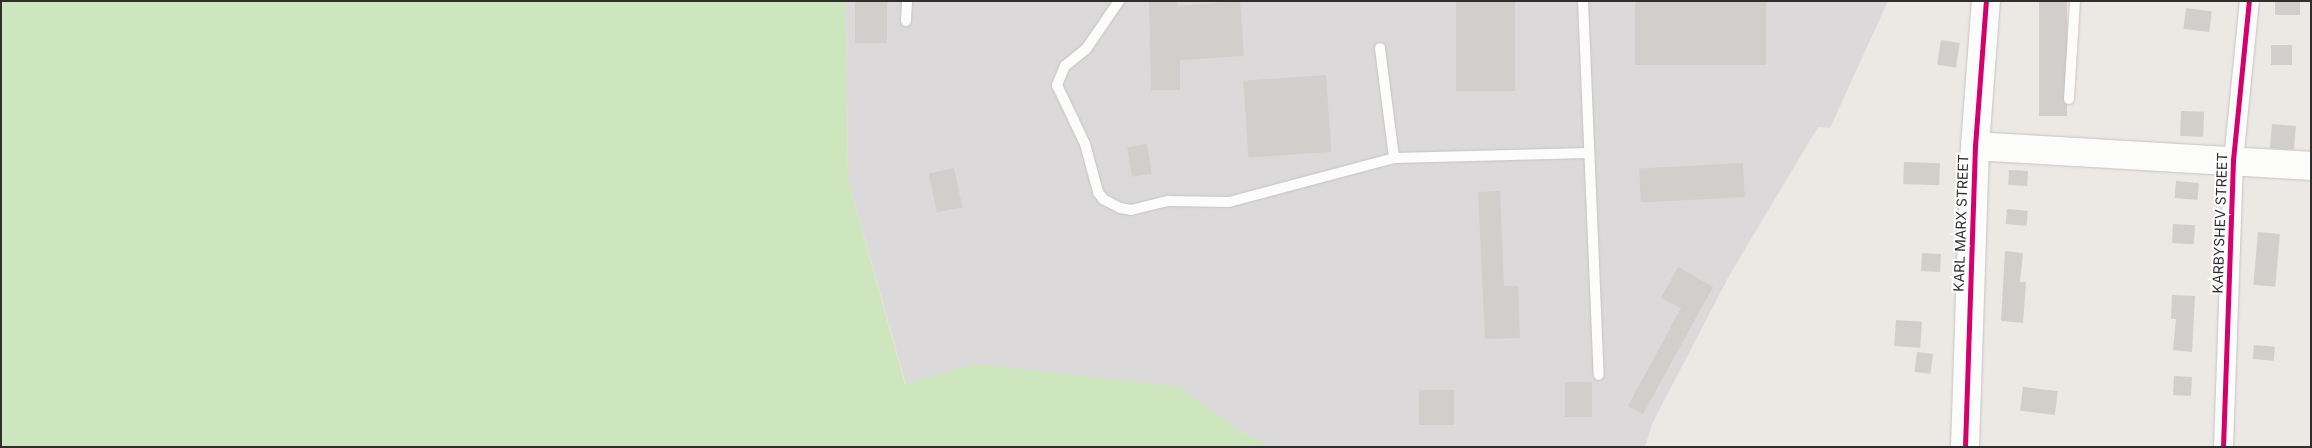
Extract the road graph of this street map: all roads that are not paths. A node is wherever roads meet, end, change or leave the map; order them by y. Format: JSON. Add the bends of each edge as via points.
{"nodes":[{"id":1,"x":907,"y":1,"type":"edge"},
{"id":2,"x":1119,"y":1,"type":"edge"},
{"id":3,"x":1583,"y":1,"type":"edge"},
{"id":4,"x":1986,"y":1,"type":"edge"},
{"id":5,"x":2075,"y":1,"type":"edge"},
{"id":6,"x":2249,"y":1,"type":"edge"},
{"id":7,"x":906,"y":21,"type":"dead end"},
{"id":8,"x":1380,"y":48,"type":"dead end"},
{"id":9,"x":2069,"y":99,"type":"dead end"},
{"id":10,"x":1975,"y":146,"type":"junction"},
{"id":11,"x":1588,"y":153,"type":"junction"},
{"id":12,"x":1394,"y":158,"type":"junction"},
{"id":13,"x":2233,"y":160,"type":"junction"},
{"id":14,"x":2311,"y":166,"type":"edge"},
{"id":15,"x":1600,"y":375,"type":"dead end"},
{"id":16,"x":1965,"y":447,"type":"edge"},
{"id":17,"x":2223,"y":447,"type":"edge"}],
"edges":[{"from":1,"to":7,"type":"lane"},
{"from":2,"to":12,"type":"lane","via":[[1086,49],[1065,66],[1057,85],[1085,144],[1098,192],[1103,199],[1131,210],[1168,201],[1228,202]]},
{"from":3,"to":11,"type":"lane"},
{"from":4,"to":10,"type":"street","name":"KARL MARX STREET"},
{"from":5,"to":9,"type":"lane"},
{"from":6,"to":13,"type":"street","name":"KARBYSHEV STREET"},
{"from":8,"to":12,"type":"lane"},
{"from":10,"to":13,"type":"street"},
{"from":10,"to":16,"type":"street","name":"KARL MARX STREET"},
{"from":11,"to":12,"type":"lane"},
{"from":11,"to":15,"type":"lane"},
{"from":13,"to":14,"type":"street"},
{"from":13,"to":17,"type":"street","name":"KARBYSHEV STREET"}]}
